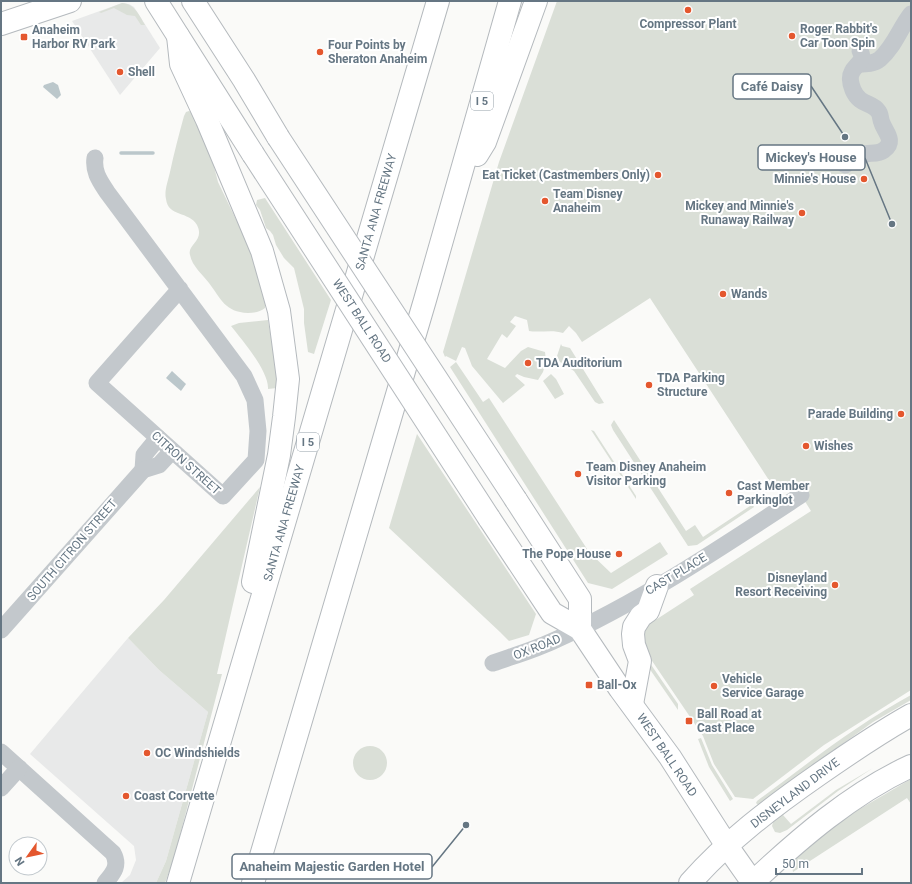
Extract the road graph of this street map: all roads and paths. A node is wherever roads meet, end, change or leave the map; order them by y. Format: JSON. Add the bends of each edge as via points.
{"nodes":[{"id":1,"x":70,"y":1,"type":"edge"},
{"id":2,"x":156,"y":1,"type":"edge"},
{"id":3,"x":193,"y":1,"type":"edge"},
{"id":4,"x":438,"y":1,"type":"edge"},
{"id":5,"x":510,"y":1,"type":"edge"},
{"id":6,"x":536,"y":1,"type":"edge"},
{"id":7,"x":911,"y":14,"type":"edge"},
{"id":8,"x":1,"y":24,"type":"edge"},
{"id":9,"x":178,"y":36,"type":"junction"},
{"id":10,"x":95,"y":158,"type":"dead end"},
{"id":11,"x":845,"y":165,"type":"dead end"},
{"id":12,"x":459,"y":180,"type":"junction"},
{"id":13,"x":180,"y":289,"type":"junction"},
{"id":14,"x":158,"y":438,"type":"junction"},
{"id":15,"x":172,"y":451,"type":"junction"},
{"id":16,"x":143,"y":470,"type":"junction"},
{"id":17,"x":801,"y":495,"type":"dead end"},
{"id":18,"x":657,"y":586,"type":"junction"},
{"id":19,"x":580,"y":629,"type":"junction"},
{"id":20,"x":1,"y":630,"type":"edge"},
{"id":21,"x":493,"y":663,"type":"dead end"},
{"id":22,"x":632,"y":704,"type":"junction"},
{"id":23,"x":911,"y":716,"type":"edge"},
{"id":24,"x":224,"y":727,"type":"junction"},
{"id":25,"x":1,"y":752,"type":"edge"},
{"id":26,"x":911,"y":766,"type":"edge"},
{"id":27,"x":19,"y":768,"type":"junction"},
{"id":28,"x":1,"y":788,"type":"edge"},
{"id":29,"x":727,"y":846,"type":"junction"},
{"id":30,"x":105,"y":883,"type":"edge"},
{"id":31,"x":178,"y":883,"type":"edge"},
{"id":32,"x":254,"y":883,"type":"edge"},
{"id":33,"x":690,"y":883,"type":"edge"},
{"id":34,"x":753,"y":883,"type":"edge"}],
"edges":[{"from":1,"to":8,"type":"main road"},
{"from":2,"to":9,"type":"main road","name":"WEST BALL ROAD"},
{"from":3,"to":19,"type":"main road","bridge":true,"via":[[278,137],[580,599]]},
{"from":4,"to":24,"type":"main road","name":"SANTA ANA FREEWAY","number":"I 5"},
{"from":5,"to":12,"type":"main road","number":"I 5"},
{"from":6,"to":12,"type":"main road","via":[[485,142]]},
{"from":7,"to":11,"type":"street","via":[[880,59],[870,64],[860,58],[851,76],[853,89],[862,101],[879,113],[890,141],[888,146],[875,154],[860,155]]},
{"from":9,"to":19,"type":"main road","name":"WEST BALL ROAD","bridge":true,"via":[[552,613]]},
{"from":9,"to":24,"type":"main road","via":[[181,64],[262,251],[279,311],[288,379],[279,455]]},
{"from":10,"to":13,"type":"street","name":"CITRON STREET","via":[[98,179]]},
{"from":12,"to":32,"type":"main road","number":"I 5"},
{"from":13,"to":14,"type":"street","name":"CITRON STREET","via":[[97,383]]},
{"from":13,"to":15,"type":"street","name":"CITRON STREET","via":[[244,376],[255,400],[258,431],[256,460],[223,496]]},
{"from":14,"to":15,"type":"street","name":"CITRON STREET"},
{"from":14,"to":16,"type":"street","name":"SOUTH CITRON STREET","via":[[144,455]]},
{"from":15,"to":16,"type":"street","name":"SOUTH CITRON STREET","via":[[159,465]]},
{"from":16,"to":20,"type":"street","name":"SOUTH CITRON STREET"},
{"from":17,"to":18,"type":"street","name":"CAST PLACE","via":[[778,499],[771,515]]},
{"from":18,"to":19,"type":"street","name":"CAST PLACE"},
{"from":18,"to":22,"type":"main road","via":[[648,611],[634,627],[634,644],[640,661]]},
{"from":19,"to":21,"type":"street","name":"OX ROAD"},
{"from":19,"to":22,"type":"main road","name":"WEST BALL ROAD"},
{"from":22,"to":29,"type":"main road","name":"WEST BALL ROAD","via":[[670,757]]},
{"from":23,"to":29,"type":"main road","name":"DISNEYLAND DRIVE","via":[[856,748],[806,783],[755,821]]},
{"from":24,"to":31,"type":"main road","name":"SANTA ANA FREEWAY","number":"I 5"},
{"from":25,"to":27,"type":"street"},
{"from":26,"to":34,"type":"main road","via":[[845,806],[781,856]]},
{"from":27,"to":28,"type":"street"},
{"from":27,"to":30,"type":"street","via":[[110,848],[117,861],[115,869]]},
{"from":29,"to":33,"type":"main road","name":"DISNEYLAND DRIVE"},
{"from":29,"to":34,"type":"main road","name":"WEST BALL ROAD"}]}
